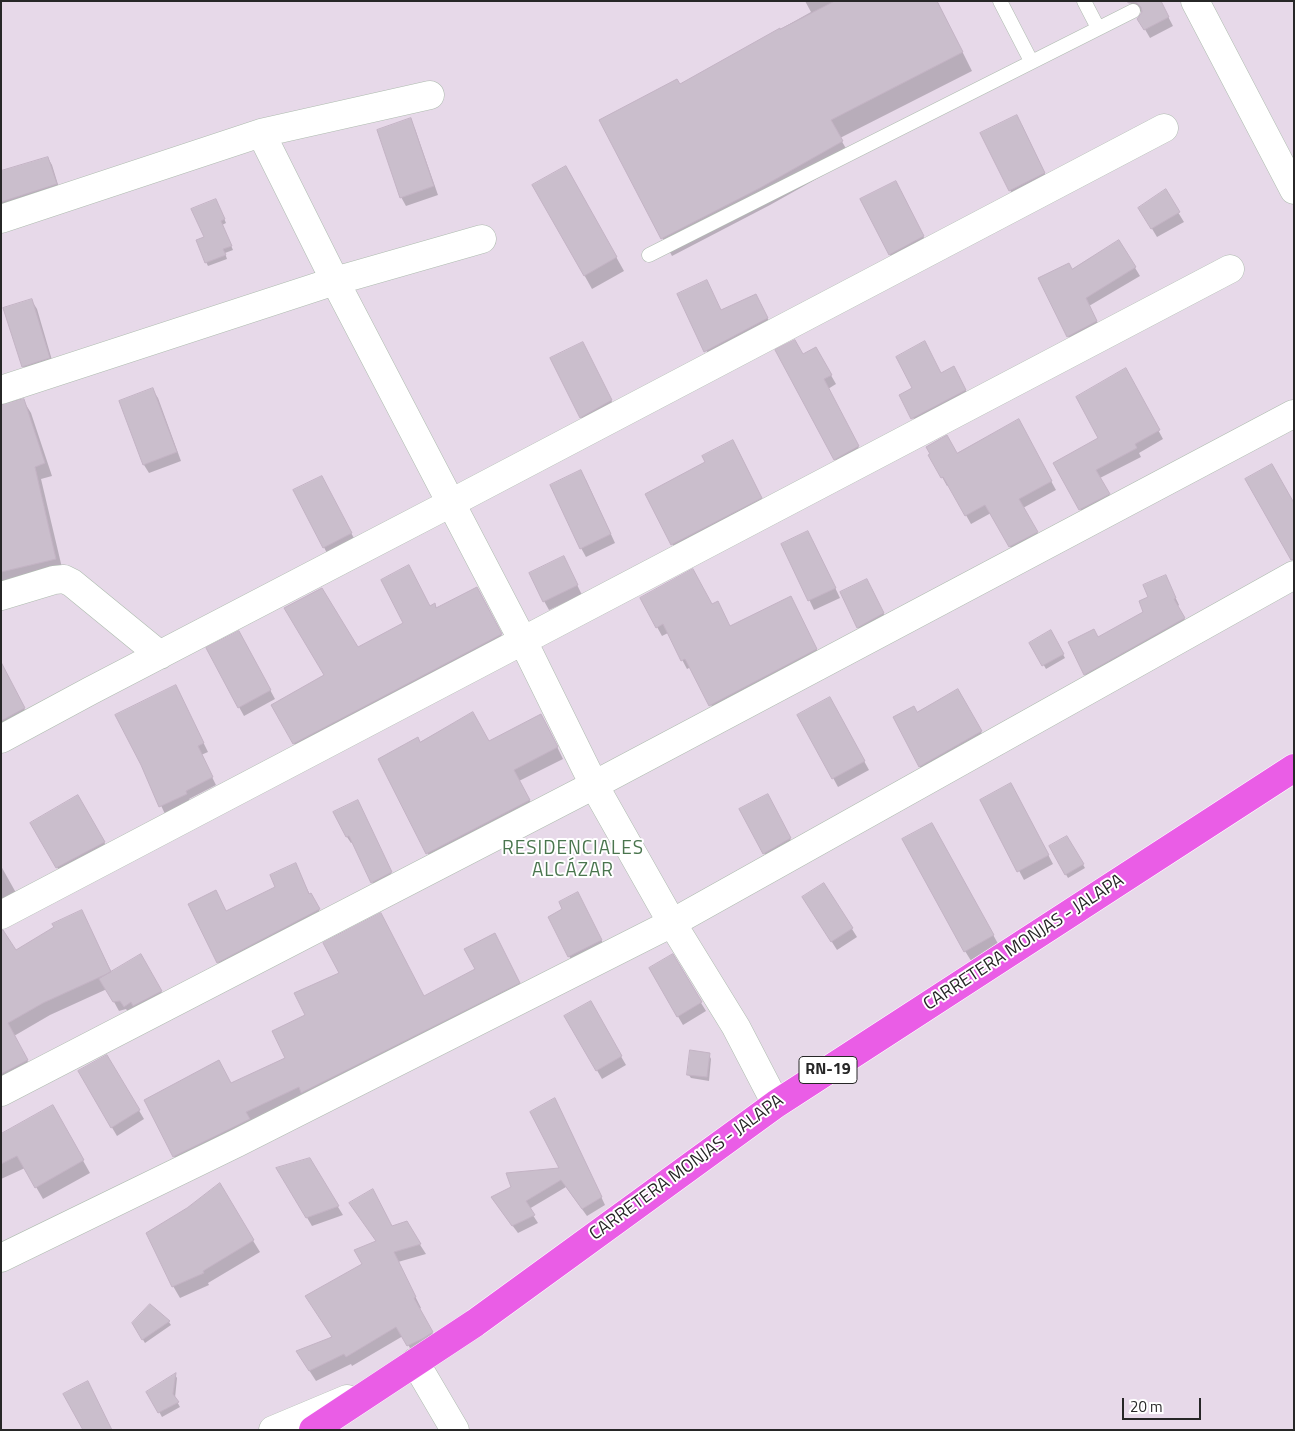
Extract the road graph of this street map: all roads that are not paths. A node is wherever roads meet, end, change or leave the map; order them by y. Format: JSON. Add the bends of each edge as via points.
{"nodes":[{"id":1,"x":1000,"y":1,"type":"edge"},
{"id":2,"x":1084,"y":1,"type":"edge"},
{"id":3,"x":1195,"y":1,"type":"edge"},
{"id":4,"x":1133,"y":11,"type":"dead end"},
{"id":5,"x":1098,"y":28,"type":"junction"},
{"id":6,"x":1031,"y":61,"type":"junction"},
{"id":7,"x":430,"y":95,"type":"dead end"},
{"id":8,"x":1164,"y":128,"type":"dead end"},
{"id":9,"x":261,"y":133,"type":"junction"},
{"id":10,"x":1294,"y":190,"type":"edge"},
{"id":11,"x":1,"y":219,"type":"edge"},
{"id":12,"x":482,"y":239,"type":"dead end"},
{"id":13,"x":649,"y":255,"type":"dead end"},
{"id":14,"x":1230,"y":269,"type":"dead end"},
{"id":15,"x":335,"y":281,"type":"junction"},
{"id":16,"x":1,"y":390,"type":"edge"},
{"id":17,"x":1292,"y":414,"type":"dead end"},
{"id":18,"x":451,"y":503,"type":"junction"},
{"id":19,"x":1294,"y":575,"type":"edge"},
{"id":20,"x":1,"y":596,"type":"edge"},
{"id":21,"x":523,"y":641,"type":"junction"},
{"id":22,"x":160,"y":655,"type":"junction"},
{"id":23,"x":1,"y":739,"type":"edge"},
{"id":24,"x":1294,"y":768,"type":"edge"},
{"id":25,"x":594,"y":785,"type":"junction"},
{"id":26,"x":1,"y":915,"type":"edge"},
{"id":27,"x":672,"y":923,"type":"junction"},
{"id":28,"x":1,"y":1092,"type":"edge"},
{"id":29,"x":776,"y":1104,"type":"junction"},
{"id":30,"x":1,"y":1258,"type":"edge"},
{"id":31,"x":415,"y":1362,"type":"junction"},
{"id":32,"x":374,"y":1388,"type":"junction"},
{"id":33,"x":273,"y":1430,"type":"edge"},
{"id":34,"x":313,"y":1430,"type":"edge"},
{"id":35,"x":455,"y":1430,"type":"edge"}],
"edges":[{"from":1,"to":6,"type":"lane"},
{"from":2,"to":5,"type":"lane"},
{"from":3,"to":10,"type":"street"},
{"from":4,"to":5,"type":"lane"},
{"from":5,"to":6,"type":"lane"},
{"from":6,"to":13,"type":"lane"},
{"from":7,"to":9,"type":"street"},
{"from":8,"to":18,"type":"street"},
{"from":9,"to":11,"type":"street"},
{"from":9,"to":15,"type":"street"},
{"from":12,"to":15,"type":"street"},
{"from":14,"to":21,"type":"street"},
{"from":15,"to":16,"type":"street"},
{"from":15,"to":18,"type":"street"},
{"from":17,"to":25,"type":"street"},
{"from":18,"to":21,"type":"street"},
{"from":18,"to":22,"type":"street"},
{"from":19,"to":27,"type":"street"},
{"from":20,"to":22,"type":"street","via":[[64,579]]},
{"from":21,"to":25,"type":"street"},
{"from":21,"to":26,"type":"street"},
{"from":22,"to":23,"type":"street"},
{"from":24,"to":29,"type":"main road","name":"CARRETERA MONJAS - JALAPA","number":"RN-19"},
{"from":25,"to":27,"type":"street"},
{"from":25,"to":28,"type":"street"},
{"from":27,"to":29,"type":"street","via":[[736,1027]]},
{"from":27,"to":30,"type":"street","via":[[237,1143]]},
{"from":29,"to":31,"type":"main road","name":"CARRETERA MONJAS - JALAPA","number":"RN-19","via":[[475,1323]]},
{"from":31,"to":32,"type":"main road","name":"CARRETERA MONJAS - JALAPA","number":"RN-19"},
{"from":31,"to":35,"type":"street"},
{"from":32,"to":33,"type":"street"},
{"from":32,"to":34,"type":"main road","name":"CARRETERA MONJAS - JALAPA","number":"RN-19"}]}
